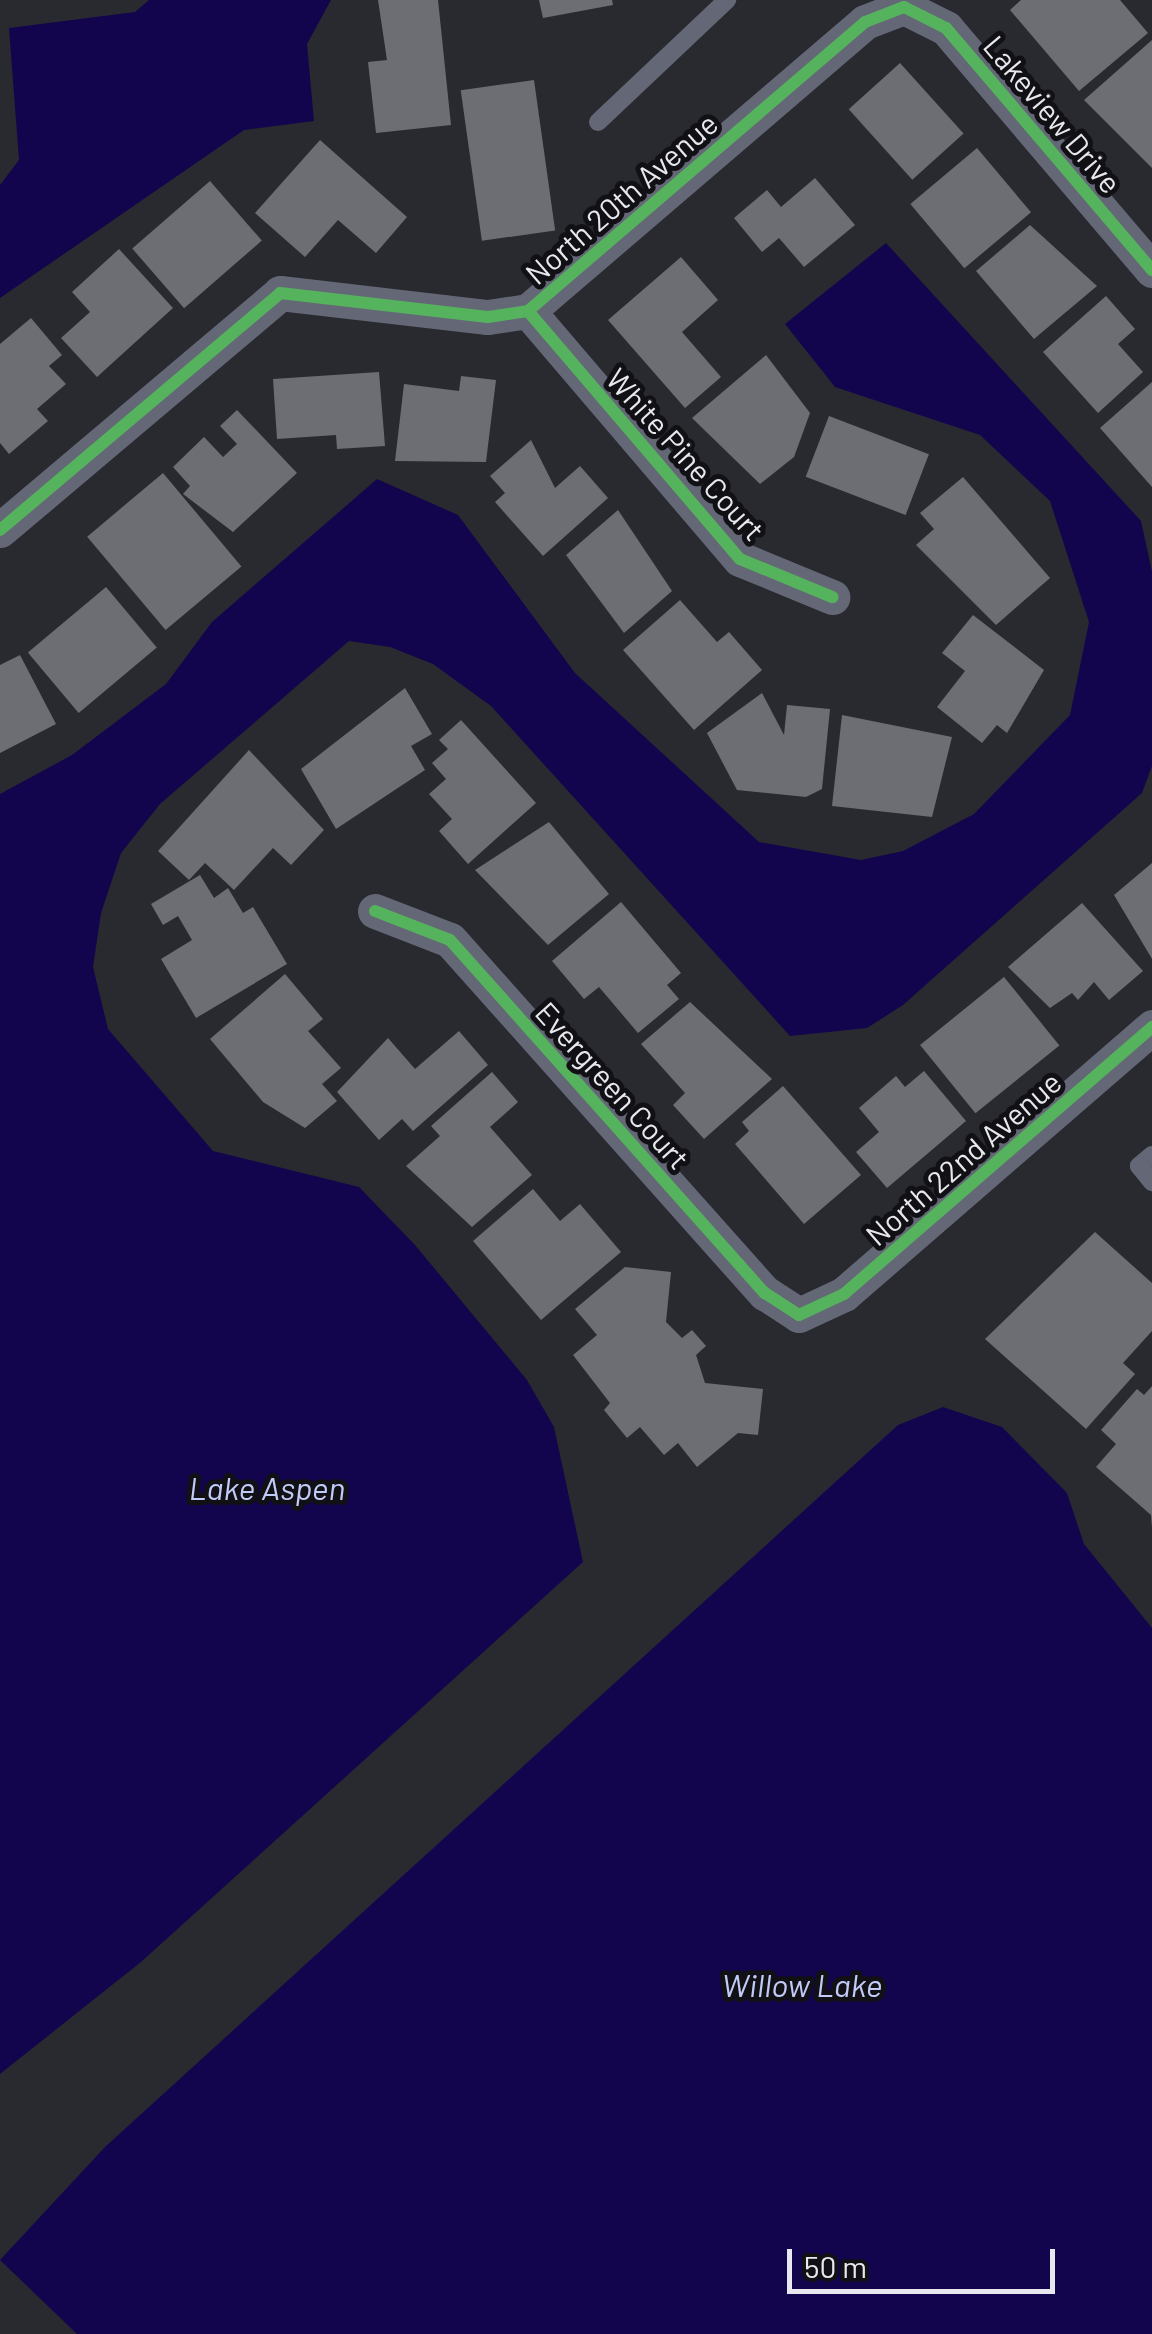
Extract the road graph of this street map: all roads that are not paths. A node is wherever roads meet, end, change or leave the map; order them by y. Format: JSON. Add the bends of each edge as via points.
{"nodes":[{"id":1,"x":727,"y":0,"type":"edge"},
{"id":2,"x":904,"y":7,"type":"joint"},
{"id":3,"x":598,"y":122,"type":"dead end"},
{"id":4,"x":1152,"y":270,"type":"edge"},
{"id":5,"x":528,"y":311,"type":"junction"},
{"id":6,"x":0,"y":530,"type":"edge"},
{"id":7,"x":832,"y":597,"type":"dead end"},
{"id":8,"x":376,"y":910,"type":"dead end"},
{"id":9,"x":1152,"y":1027,"type":"edge"},
{"id":10,"x":1152,"y":1155,"type":"edge"},
{"id":11,"x":1152,"y":1182,"type":"edge"},
{"id":12,"x":799,"y":1315,"type":"joint"}],
"edges":[{"from":1,"to":3,"type":"lane"},
{"from":2,"to":4,"type":"street","name":"Lakeview Drive","via":[[946,28]]},
{"from":2,"to":5,"type":"street","name":"North 20th Avenue","via":[[865,22]]},
{"from":5,"to":6,"type":"street","name":"North 20th Avenue","via":[[488,317],[280,294]]},
{"from":5,"to":7,"type":"street","name":"White Pine Court","via":[[740,559]]},
{"from":8,"to":12,"type":"street","name":"Evergreen Court","via":[[450,940],[765,1293]]},
{"from":9,"to":12,"type":"street","name":"North 22nd Avenue","via":[[844,1294]]},
{"from":10,"to":11,"type":"lane","via":[[1139,1166]]}]}
